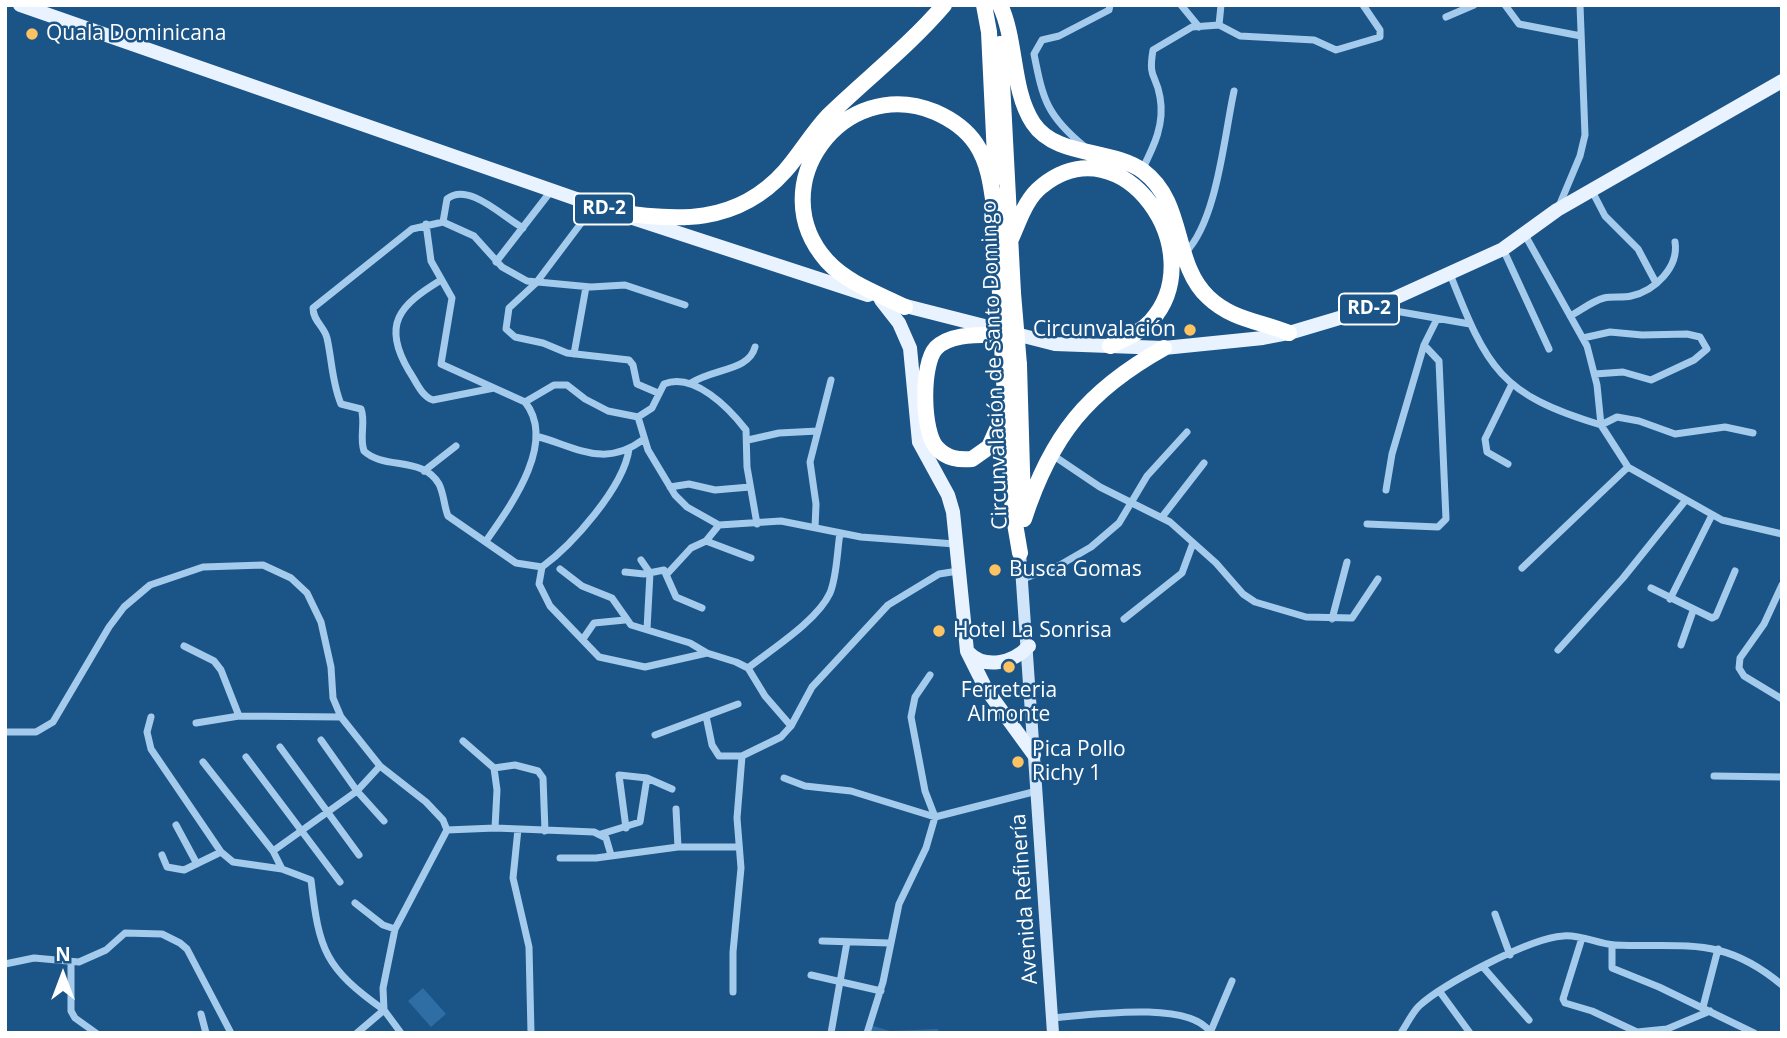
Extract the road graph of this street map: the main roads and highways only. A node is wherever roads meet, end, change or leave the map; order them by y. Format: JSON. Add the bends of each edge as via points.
{"nodes":[{"id":1,"x":20,"y":5,"type":"edge"},
{"id":2,"x":944,"y":5,"type":"edge"},
{"id":3,"x":984,"y":5,"type":"edge"},
{"id":4,"x":997,"y":5,"type":"edge"},
{"id":5,"x":1780,"y":86,"type":"edge"},
{"id":6,"x":611,"y":211,"type":"junction"},
{"id":7,"x":998,"y":226,"type":"junction"},
{"id":8,"x":1010,"y":241,"type":"junction"},
{"id":9,"x":1006,"y":294,"type":"junction"},
{"id":10,"x":880,"y":299,"type":"junction"},
{"id":11,"x":905,"y":307,"type":"junction"},
{"id":12,"x":1289,"y":332,"type":"junction"},
{"id":13,"x":1010,"y":334,"type":"junction"},
{"id":14,"x":1110,"y":346,"type":"junction"},
{"id":15,"x":1164,"y":348,"type":"junction"},
{"id":16,"x":1011,"y":365,"type":"junction"},
{"id":17,"x":1006,"y":409,"type":"junction"},
{"id":18,"x":1024,"y":519,"type":"junction"},
{"id":19,"x":1020,"y":553,"type":"junction"},
{"id":20,"x":1028,"y":646,"type":"junction"},
{"id":21,"x":967,"y":651,"type":"junction"},
{"id":22,"x":1034,"y":755,"type":"junction"},
{"id":23,"x":1053,"y":1033,"type":"edge"}],
"edges":[{"from":1,"to":6,"type":"main road","number":"RD-2"},
{"from":2,"to":6,"type":"highway","via":[[827,117],[785,171],[754,197],[698,218],[657,219]]},
{"from":3,"to":7,"type":"highway","name":"Circunvalación de Santo Domingo"},
{"from":4,"to":8,"type":"highway","name":"Circunvalación de Santo Domingo"},
{"from":4,"to":12,"type":"highway","via":[[1033,123],[1051,138],[1142,170],[1172,209],[1201,289],[1242,320]]},
{"from":5,"to":12,"type":"main road","number":"RD-2","via":[[1557,210],[1503,249],[1373,308]]},
{"from":6,"to":10,"type":"main road","number":"RD-2"},
{"from":7,"to":9,"type":"highway","name":"Circunvalación de Santo Domingo"},
{"from":7,"to":11,"type":"highway","via":[[984,159],[963,129],[947,117],[924,108],[883,105],[844,120],[829,132],[806,171],[803,208],[807,228],[829,263]]},
{"from":8,"to":9,"type":"highway","name":"Circunvalación de Santo Domingo"},
{"from":8,"to":14,"type":"highway","via":[[1027,203],[1060,175],[1078,171],[1114,174],[1150,199],[1171,258],[1169,292],[1149,323]]},
{"from":9,"to":16,"type":"highway","name":"Circunvalación de Santo Domingo","bridge":true},
{"from":10,"to":11,"type":"main road","number":"RD-2"},
{"from":10,"to":21,"type":"main road","via":[[899,323],[910,348],[919,442],[953,512]]},
{"from":11,"to":13,"type":"main road","number":"RD-2"},
{"from":12,"to":15,"type":"main road","number":"RD-2"},
{"from":13,"to":14,"type":"main road","number":"RD-2","via":[[1055,344]]},
{"from":13,"to":17,"type":"highway","via":[[947,341],[931,357],[926,381],[930,435],[948,457],[972,459],[989,447]]},
{"from":14,"to":15,"type":"main road","number":"RD-2"},
{"from":15,"to":18,"type":"highway","via":[[1099,391],[1065,429]]},
{"from":16,"to":17,"type":"highway","name":"Circunvalación de Santo Domingo"},
{"from":16,"to":18,"type":"highway","name":"Circunvalación de Santo Domingo"},
{"from":17,"to":19,"type":"highway","name":"Circunvalación de Santo Domingo"},
{"from":18,"to":19,"type":"highway","name":"Circunvalación de Santo Domingo"},
{"from":19,"to":20,"type":"main road","name":"Avenida Refinería"},
{"from":20,"to":21,"type":"main road","via":[[1012,659],[996,662],[982,662]]},
{"from":20,"to":22,"type":"main road","name":"Avenida Refinería"},
{"from":21,"to":22,"type":"main road","via":[[986,689]]},
{"from":22,"to":23,"type":"main road","name":"Avenida Refinería"}]}
